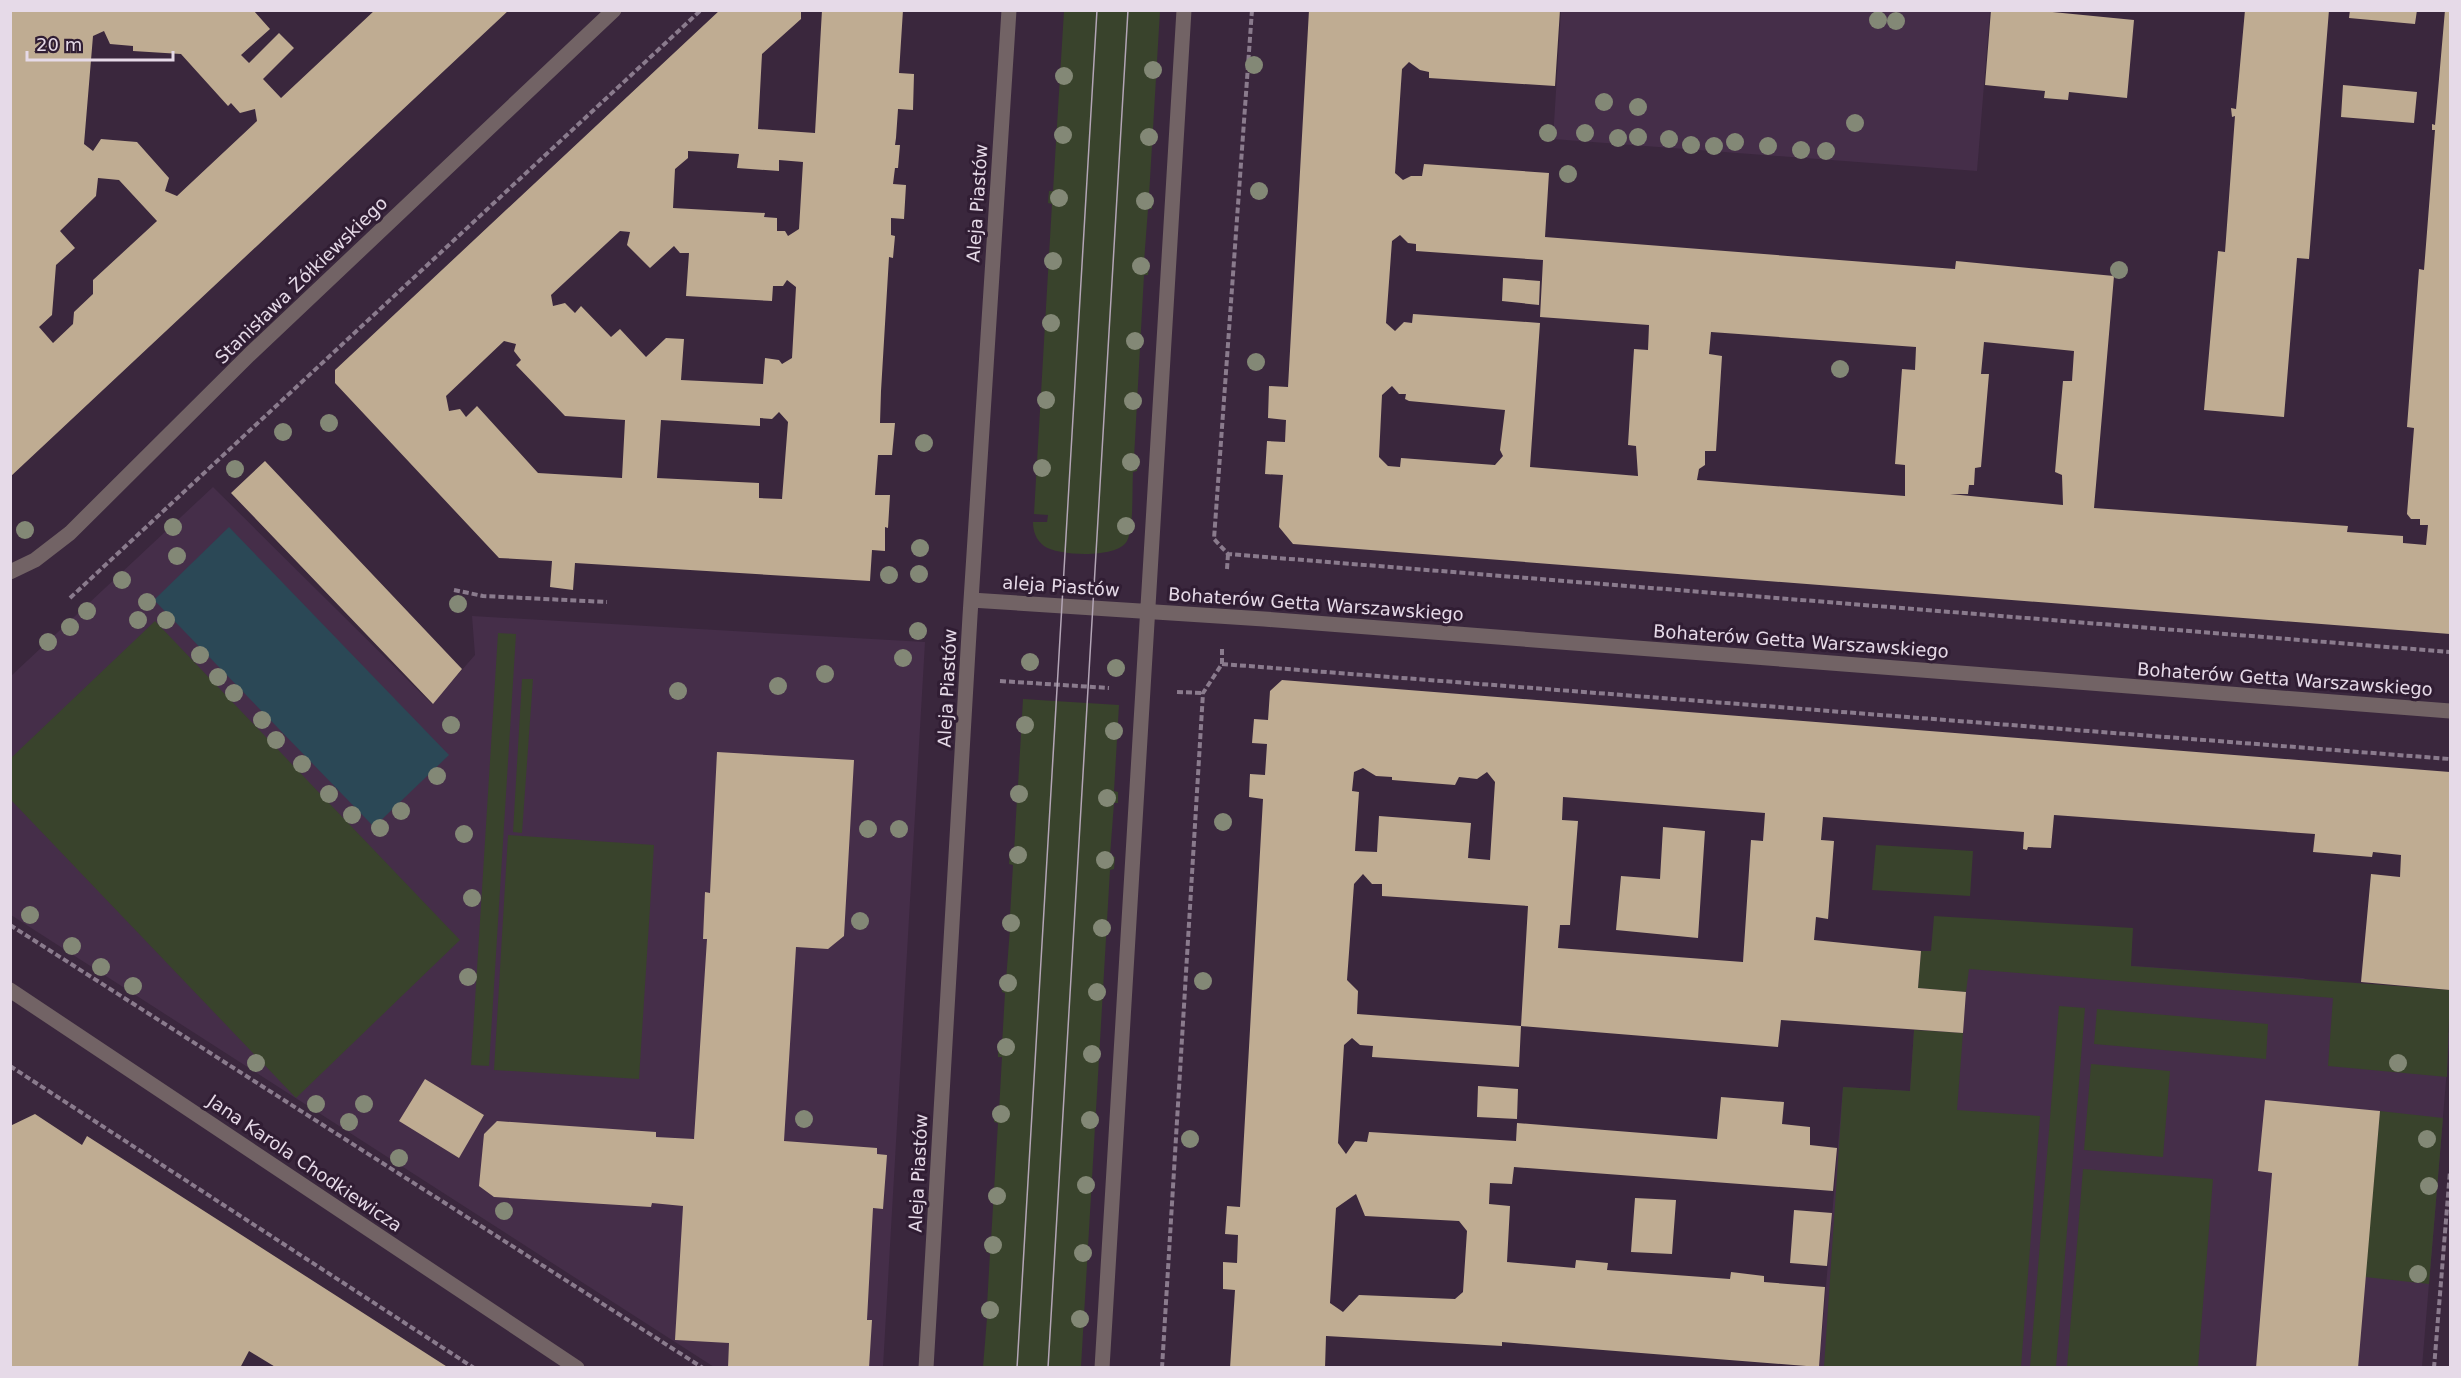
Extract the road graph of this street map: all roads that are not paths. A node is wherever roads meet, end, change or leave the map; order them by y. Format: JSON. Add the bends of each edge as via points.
{"nodes":[{"id":1,"x":614,"y":10,"type":"edge"},
{"id":2,"x":1009,"y":10,"type":"edge"},
{"id":3,"x":1184,"y":10,"type":"edge"},
{"id":4,"x":10,"y":572,"type":"edge"},
{"id":5,"x":971,"y":600,"type":"junction"},
{"id":6,"x":1148,"y":611,"type":"junction"},
{"id":7,"x":2451,"y":711,"type":"edge"},
{"id":8,"x":10,"y":990,"type":"edge"},
{"id":9,"x":577,"y":1368,"type":"edge"},
{"id":10,"x":926,"y":1368,"type":"edge"},
{"id":11,"x":1102,"y":1368,"type":"edge"}],
"edges":[{"from":1,"to":4,"type":"street","name":"Stanisława Żółkiewskiego","via":[[249,355],[70,532],[35,560]]},
{"from":2,"to":5,"type":"street","name":"Aleja Piastów"},
{"from":3,"to":6,"type":"street"},
{"from":5,"to":6,"type":"street","name":"aleja Piastów"},
{"from":5,"to":10,"type":"street","name":"Aleja Piastów"},
{"from":6,"to":7,"type":"street","name":"Bohaterów Getta Warszawskiego"},
{"from":6,"to":11,"type":"street"},
{"from":8,"to":9,"type":"street","name":"Jana Karola Chodkiewicza"}]}
